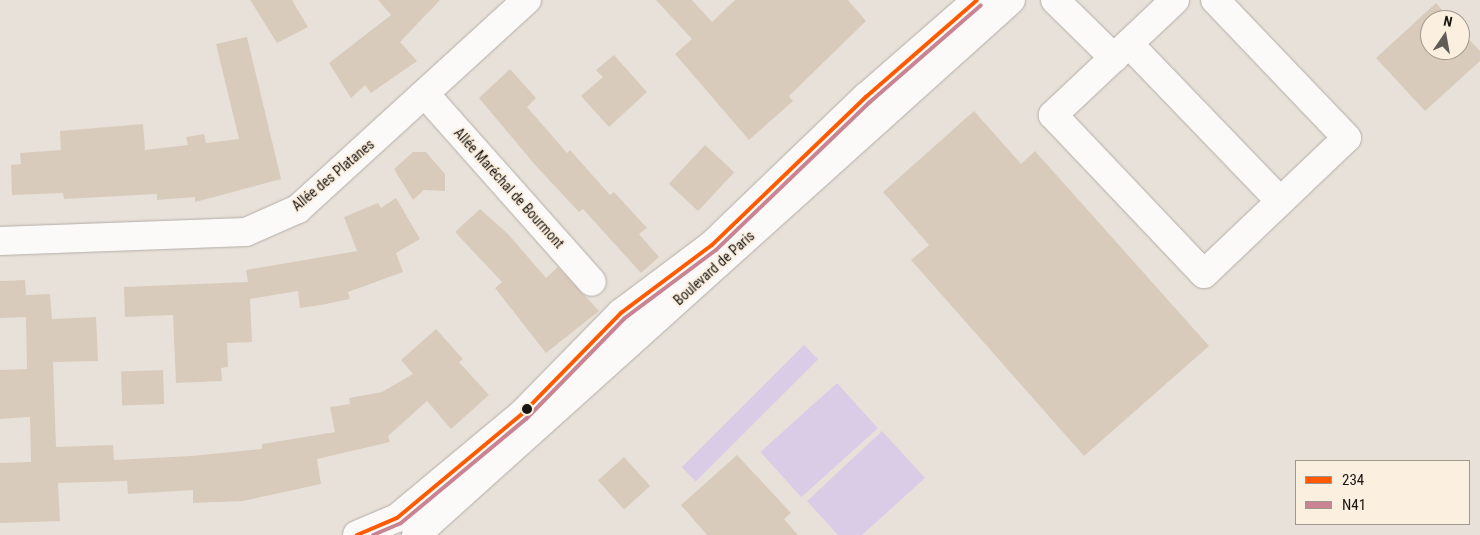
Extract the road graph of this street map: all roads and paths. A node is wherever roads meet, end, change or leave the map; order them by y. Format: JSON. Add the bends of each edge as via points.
{"nodes":[{"id":1,"x":526,"y":0,"type":"edge"},
{"id":2,"x":977,"y":0,"type":"edge"},
{"id":3,"x":1011,"y":0,"type":"edge"},
{"id":4,"x":1055,"y":0,"type":"edge"},
{"id":5,"x":1175,"y":0,"type":"edge"},
{"id":6,"x":1215,"y":0,"type":"edge"},
{"id":7,"x":1122,"y":51,"type":"junction"},
{"id":8,"x":426,"y":94,"type":"junction"},
{"id":9,"x":1280,"y":201,"type":"junction"},
{"id":10,"x":0,"y":241,"type":"edge"},
{"id":11,"x":592,"y":282,"type":"dead end"},
{"id":12,"x":357,"y":535,"type":"edge"},
{"id":13,"x":416,"y":535,"type":"edge"}],
"edges":[{"from":1,"to":8,"type":"street","name":"Allée des Platanes"},
{"from":2,"to":12,"type":"street","name":"Boulevard de Paris","via":[[866,98],[712,245],[621,313],[522,414],[397,518]]},
{"from":3,"to":13,"type":"street","name":"Boulevard de Paris"},
{"from":4,"to":7,"type":"street"},
{"from":5,"to":7,"type":"street"},
{"from":6,"to":9,"type":"street","via":[[1346,138]]},
{"from":7,"to":9,"type":"street"},
{"from":7,"to":9,"type":"street","via":[[1053,115],[1204,274]]},
{"from":8,"to":10,"type":"street","name":"Allée des Platanes","via":[[298,209],[246,232]]},
{"from":8,"to":11,"type":"street","name":"Allée Maréchal de Bourmont"}]}
